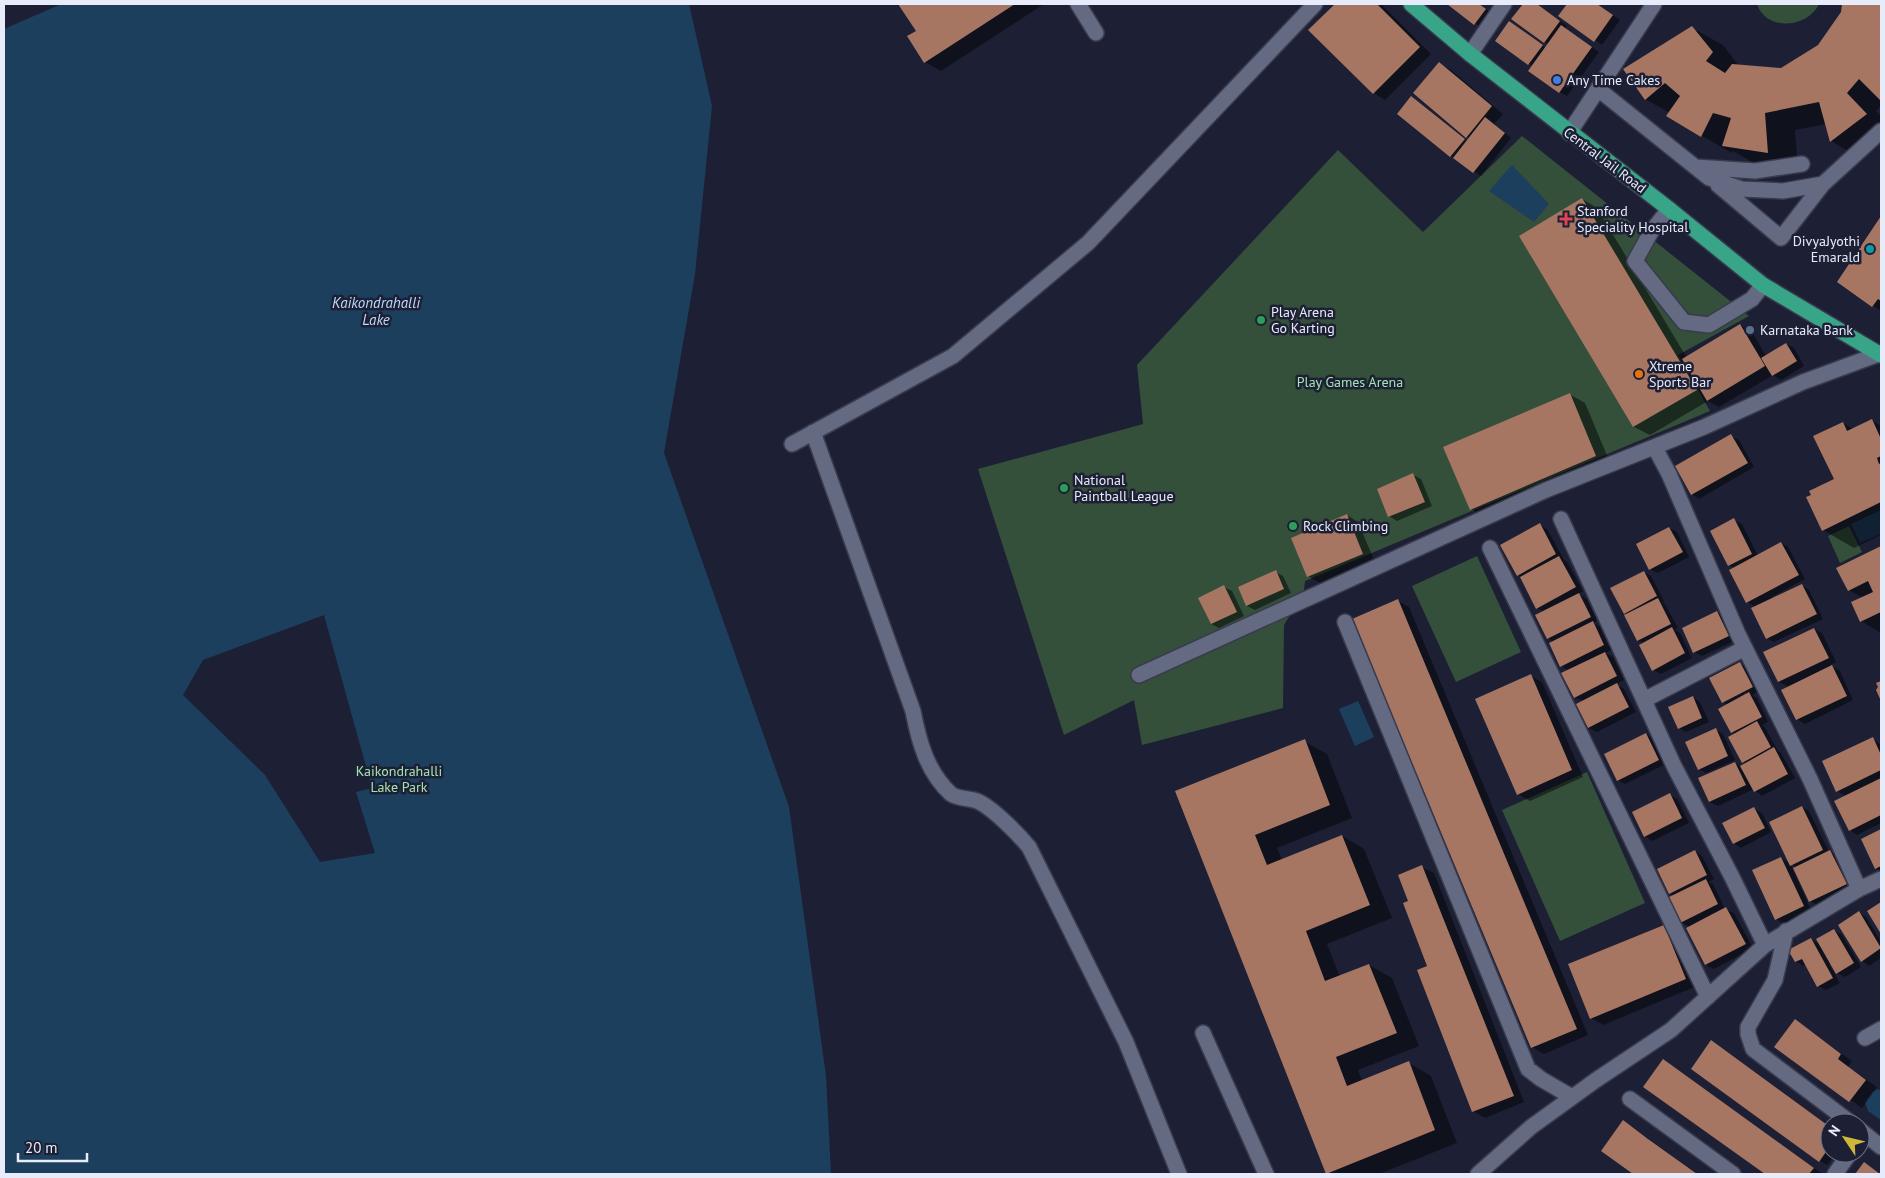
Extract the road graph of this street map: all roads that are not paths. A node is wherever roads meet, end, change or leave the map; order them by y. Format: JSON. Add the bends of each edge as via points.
{"nodes":[{"id":1,"x":1078,"y":4,"type":"edge"},
{"id":2,"x":1316,"y":4,"type":"edge"},
{"id":3,"x":1411,"y":4,"type":"edge"},
{"id":4,"x":1504,"y":4,"type":"edge"},
{"id":5,"x":1654,"y":4,"type":"edge"},
{"id":6,"x":1096,"y":32,"type":"dead end"},
{"id":7,"x":1470,"y":54,"type":"junction"},
{"id":8,"x":1598,"y":89,"type":"junction"},
{"id":9,"x":1881,"y":131,"type":"edge"},
{"id":10,"x":1569,"y":133,"type":"junction"},
{"id":11,"x":1802,"y":164,"type":"dead end"},
{"id":12,"x":1696,"y":167,"type":"junction"},
{"id":13,"x":1709,"y":178,"type":"junction"},
{"id":14,"x":1823,"y":184,"type":"junction"},
{"id":15,"x":1670,"y":209,"type":"junction"},
{"id":16,"x":1763,"y":286,"type":"junction"},
{"id":17,"x":1880,"y":354,"type":"edge"},
{"id":18,"x":813,"y":432,"type":"junction"},
{"id":19,"x":792,"y":444,"type":"dead end"},
{"id":20,"x":1655,"y":448,"type":"junction"},
{"id":21,"x":1561,"y":519,"type":"dead end"},
{"id":22,"x":1490,"y":548,"type":"dead end"},
{"id":23,"x":1345,"y":622,"type":"dead end"},
{"id":24,"x":1745,"y":648,"type":"junction"},
{"id":25,"x":1139,"y":675,"type":"dead end"},
{"id":26,"x":1644,"y":700,"type":"junction"},
{"id":27,"x":1881,"y":879,"type":"edge"},
{"id":28,"x":1858,"y":889,"type":"junction"},
{"id":29,"x":1786,"y":931,"type":"junction"},
{"id":30,"x":1765,"y":945,"type":"junction"},
{"id":31,"x":1708,"y":997,"type":"junction"},
{"id":32,"x":1881,"y":1029,"type":"edge"},
{"id":33,"x":1203,"y":1033,"type":"dead end"},
{"id":34,"x":1865,"y":1038,"type":"dead end"},
{"id":35,"x":1572,"y":1097,"type":"junction"},
{"id":36,"x":1630,"y":1099,"type":"dead end"},
{"id":37,"x":1838,"y":1113,"type":"edge"},
{"id":38,"x":1870,"y":1140,"type":"edge"},
{"id":39,"x":1881,"y":1147,"type":"edge"},
{"id":40,"x":1843,"y":1163,"type":"edge"},
{"id":41,"x":1179,"y":1174,"type":"edge"},
{"id":42,"x":1266,"y":1174,"type":"edge"},
{"id":43,"x":1478,"y":1174,"type":"edge"},
{"id":44,"x":1733,"y":1174,"type":"edge"},
{"id":45,"x":1835,"y":1174,"type":"edge"}],
"edges":[{"from":1,"to":6,"type":"street"},
{"from":2,"to":18,"type":"street","via":[[1088,243],[953,356]]},
{"from":3,"to":7,"type":"main road","name":"Central Jail Road"},
{"from":4,"to":7,"type":"street"},
{"from":5,"to":8,"type":"street"},
{"from":7,"to":10,"type":"main road","name":"Central Jail Road"},
{"from":8,"to":10,"type":"street"},
{"from":8,"to":12,"type":"street"},
{"from":9,"to":14,"type":"street"},
{"from":10,"to":15,"type":"main road","name":"Central Jail Road"},
{"from":11,"to":12,"type":"street","via":[[1755,171]]},
{"from":12,"to":13,"type":"street"},
{"from":13,"to":14,"type":"street","via":[[1742,189],[1782,190]]},
{"from":13,"to":14,"type":"street","via":[[1781,238]]},
{"from":15,"to":16,"type":"main road","name":"Central Jail Road"},
{"from":15,"to":16,"type":"street","via":[[1651,232],[1635,261],[1684,322],[1709,326],[1752,299]]},
{"from":16,"to":17,"type":"main road","name":"Central Jail Road"},
{"from":17,"to":20,"type":"street","via":[[1803,382]]},
{"from":18,"to":19,"type":"street"},
{"from":18,"to":41,"type":"street","via":[[913,711],[920,746],[934,774],[953,795],[978,802],[1016,832],[1029,847],[1126,1042]]},
{"from":20,"to":24,"type":"street"},
{"from":20,"to":25,"type":"street","via":[[1546,490]]},
{"from":21,"to":26,"type":"street"},
{"from":22,"to":31,"type":"street"},
{"from":23,"to":35,"type":"street","via":[[1528,1069]]},
{"from":24,"to":26,"type":"street"},
{"from":24,"to":28,"type":"street","via":[[1810,779]]},
{"from":26,"to":30,"type":"street"},
{"from":27,"to":28,"type":"street"},
{"from":28,"to":29,"type":"street"},
{"from":29,"to":30,"type":"street"},
{"from":29,"to":37,"type":"street","via":[[1775,980],[1748,1027],[1748,1034],[1754,1049]]},
{"from":30,"to":31,"type":"street"},
{"from":31,"to":35,"type":"street","via":[[1671,1030]]},
{"from":32,"to":34,"type":"street"},
{"from":33,"to":42,"type":"street"},
{"from":35,"to":43,"type":"street","via":[[1531,1127]]},
{"from":36,"to":44,"type":"street"},
{"from":38,"to":39,"type":"street"},
{"from":40,"to":45,"type":"street"}]}
